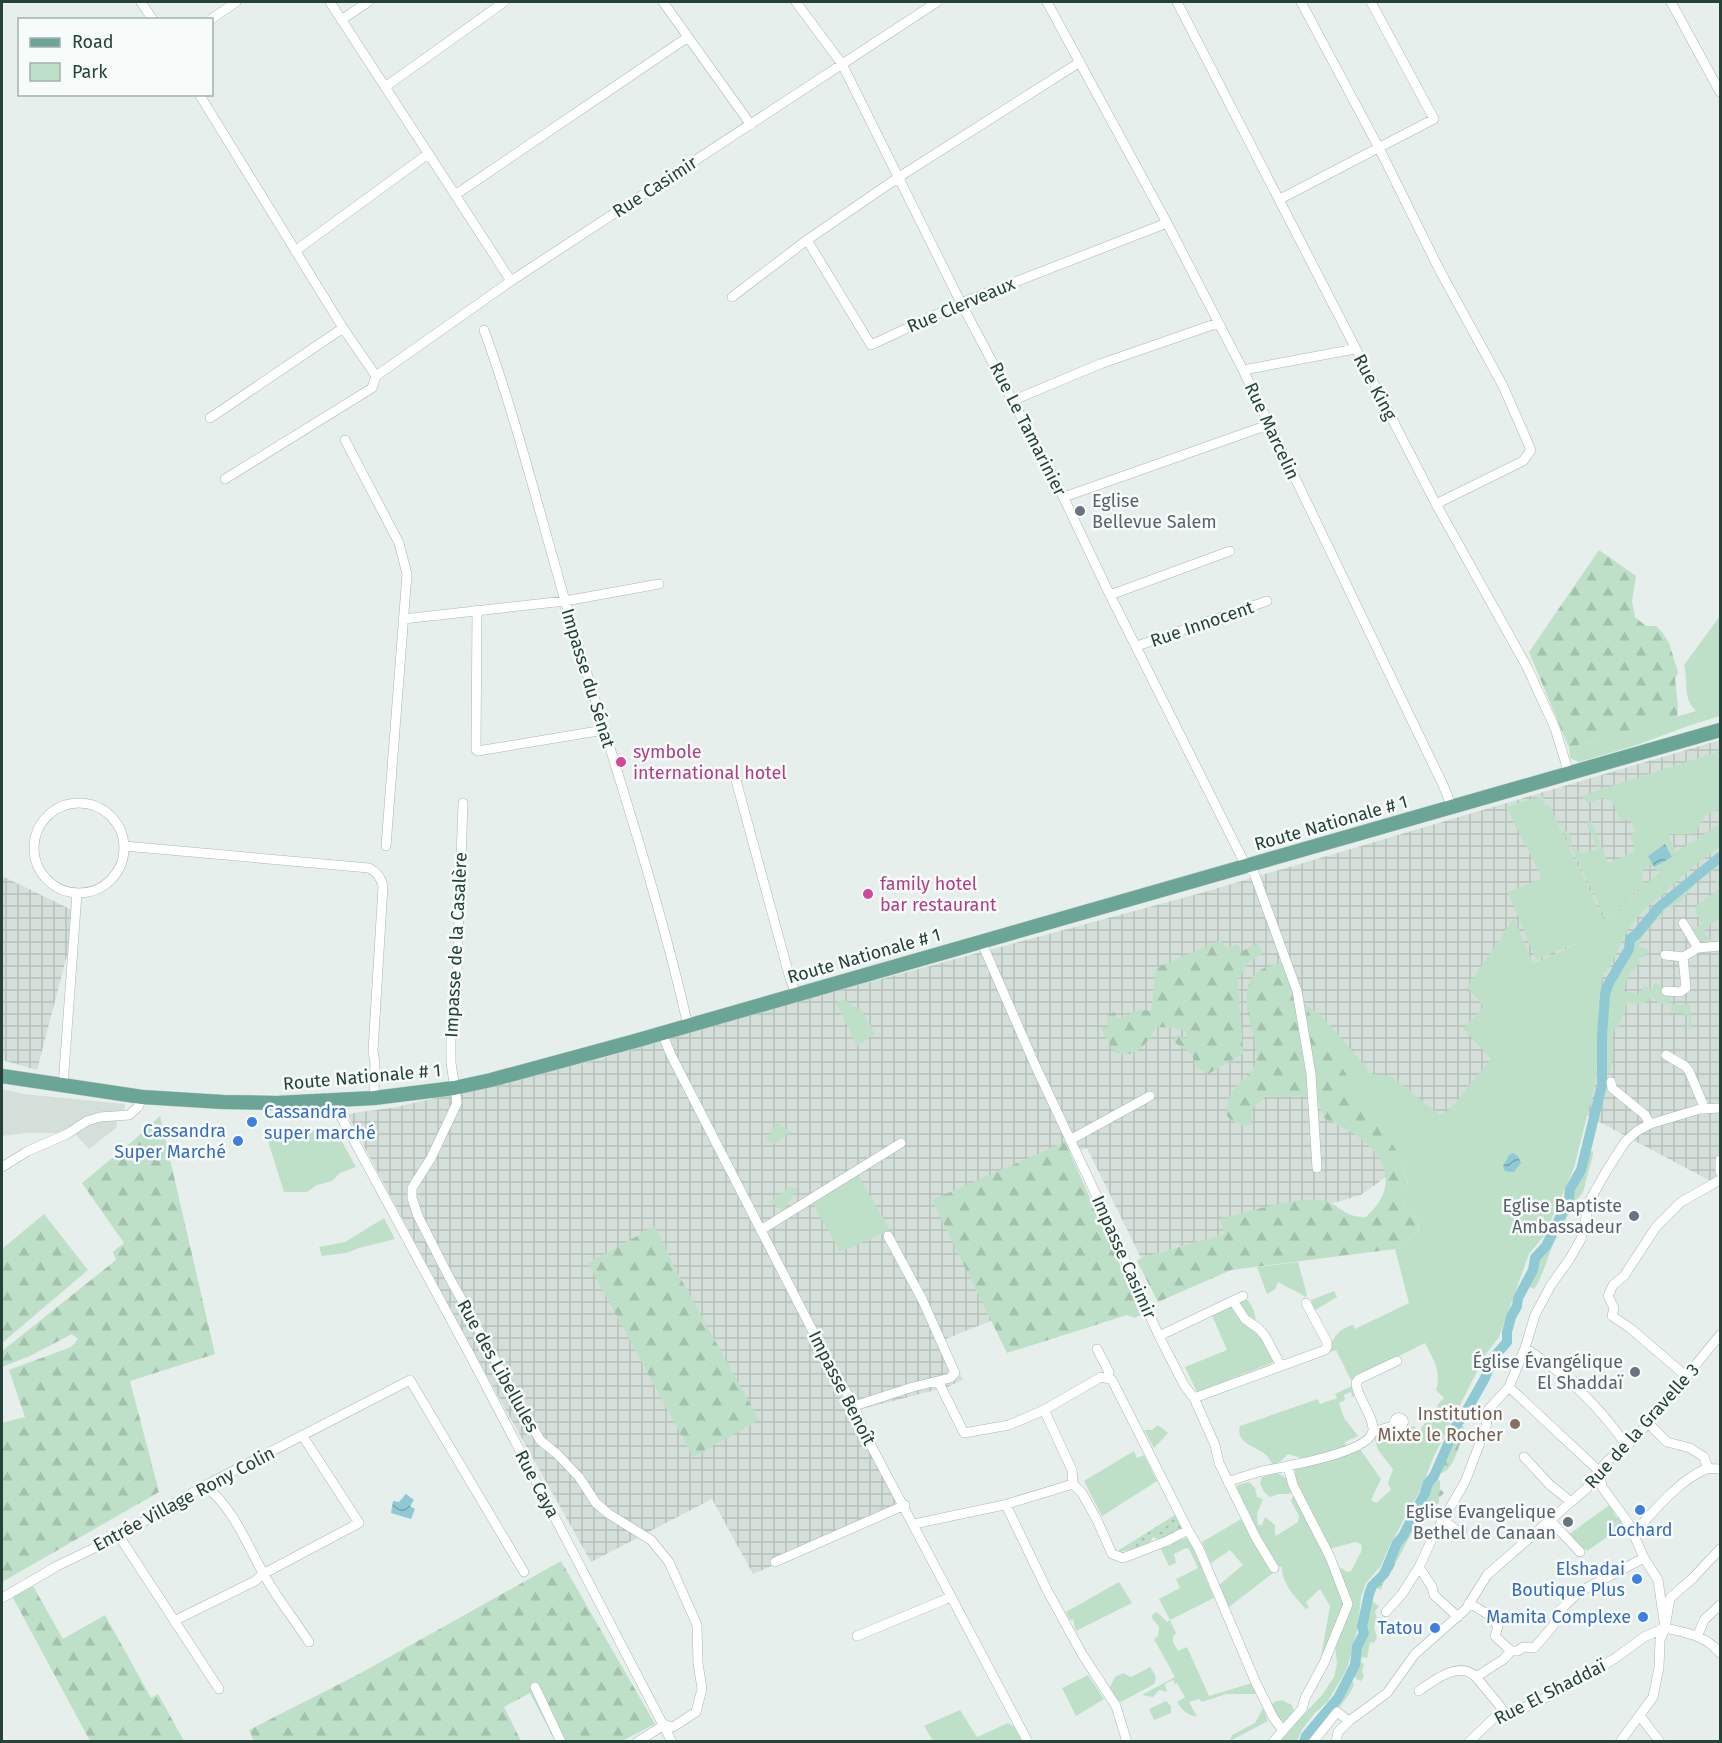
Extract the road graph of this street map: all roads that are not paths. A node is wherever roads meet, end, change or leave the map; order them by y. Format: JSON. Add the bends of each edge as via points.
{"nodes":[{"id":1,"x":141,"y":2,"type":"edge"},
{"id":2,"x":236,"y":2,"type":"edge"},
{"id":3,"x":330,"y":2,"type":"edge"},
{"id":4,"x":368,"y":2,"type":"edge"},
{"id":5,"x":504,"y":2,"type":"edge"},
{"id":6,"x":663,"y":2,"type":"edge"},
{"id":7,"x":796,"y":2,"type":"edge"},
{"id":8,"x":937,"y":2,"type":"edge"},
{"id":9,"x":1047,"y":2,"type":"edge"},
{"id":10,"x":1177,"y":2,"type":"edge"},
{"id":11,"x":1301,"y":2,"type":"edge"},
{"id":12,"x":1371,"y":2,"type":"edge"},
{"id":13,"x":1671,"y":2,"type":"edge"},
{"id":14,"x":152,"y":18,"type":"edge"},
{"id":15,"x":213,"y":18,"type":"edge"},
{"id":16,"x":341,"y":21,"type":"junction"},
{"id":17,"x":688,"y":37,"type":"junction"},
{"id":18,"x":1080,"y":62,"type":"junction"},
{"id":19,"x":842,"y":64,"type":"junction"},
{"id":20,"x":385,"y":87,"type":"junction"},
{"id":21,"x":1720,"y":91,"type":"edge"},
{"id":22,"x":200,"y":96,"type":"edge"},
{"id":23,"x":751,"y":125,"type":"junction"},
{"id":24,"x":1378,"y":148,"type":"junction"},
{"id":25,"x":428,"y":154,"type":"junction"},
{"id":26,"x":898,"y":177,"type":"junction"},
{"id":27,"x":455,"y":195,"type":"junction"},
{"id":28,"x":1280,"y":199,"type":"junction"},
{"id":29,"x":1167,"y":223,"type":"junction"},
{"id":30,"x":807,"y":240,"type":"junction"},
{"id":31,"x":295,"y":250,"type":"junction"},
{"id":32,"x":511,"y":281,"type":"junction"},
{"id":33,"x":732,"y":297,"type":"dead end"},
{"id":34,"x":961,"y":303,"type":"junction"},
{"id":35,"x":1218,"y":323,"type":"junction"},
{"id":36,"x":343,"y":328,"type":"junction"},
{"id":37,"x":484,"y":330,"type":"dead end"},
{"id":38,"x":1355,"y":349,"type":"junction"},
{"id":39,"x":1243,"y":369,"type":"junction"},
{"id":40,"x":376,"y":376,"type":"junction"},
{"id":41,"x":1014,"y":400,"type":"junction"},
{"id":42,"x":210,"y":418,"type":"dead end"},
{"id":43,"x":1268,"y":425,"type":"junction"},
{"id":44,"x":345,"y":440,"type":"dead end"},
{"id":45,"x":225,"y":479,"type":"dead end"},
{"id":46,"x":1064,"y":497,"type":"junction"},
{"id":47,"x":1436,"y":504,"type":"junction"},
{"id":48,"x":1230,"y":550,"type":"dead end"},
{"id":49,"x":659,"y":584,"type":"dead end"},
{"id":50,"x":1110,"y":595,"type":"junction"},
{"id":51,"x":565,"y":601,"type":"junction"},
{"id":52,"x":1267,"y":601,"type":"dead end"},
{"id":53,"x":477,"y":610,"type":"junction"},
{"id":54,"x":403,"y":618,"type":"junction"},
{"id":55,"x":1137,"y":646,"type":"junction"},
{"id":56,"x":604,"y":730,"type":"junction"},
{"id":57,"x":1720,"y":730,"type":"edge"},
{"id":58,"x":734,"y":773,"type":"dead end"},
{"id":59,"x":1569,"y":774,"type":"junction"},
{"id":60,"x":463,"y":802,"type":"dead end"},
{"id":61,"x":1452,"y":807,"type":"junction"},
{"id":62,"x":124,"y":846,"type":"junction"},
{"id":63,"x":386,"y":846,"type":"dead end"},
{"id":64,"x":1246,"y":866,"type":"junction"},
{"id":65,"x":77,"y":893,"type":"junction"},
{"id":66,"x":1683,"y":923,"type":"dead end"},
{"id":67,"x":981,"y":941,"type":"junction"},
{"id":68,"x":1720,"y":946,"type":"edge"},
{"id":69,"x":1698,"y":948,"type":"junction"},
{"id":70,"x":1665,"y":955,"type":"dead end"},
{"id":71,"x":1683,"y":957,"type":"junction"},
{"id":72,"x":1666,"y":991,"type":"dead end"},
{"id":73,"x":796,"y":994,"type":"junction"},
{"id":74,"x":688,"y":1026,"type":"junction"},
{"id":75,"x":662,"y":1033,"type":"junction"},
{"id":76,"x":1666,"y":1055,"type":"dead end"},
{"id":77,"x":6,"y":1079,"type":"edge"},
{"id":78,"x":1611,"y":1082,"type":"dead end"},
{"id":79,"x":63,"y":1086,"type":"junction"},
{"id":80,"x":454,"y":1088,"type":"junction"},
{"id":81,"x":1150,"y":1096,"type":"dead end"},
{"id":82,"x":142,"y":1097,"type":"junction"},
{"id":83,"x":374,"y":1098,"type":"junction"},
{"id":84,"x":332,"y":1100,"type":"junction"},
{"id":85,"x":1720,"y":1108,"type":"edge"},
{"id":86,"x":1705,"y":1109,"type":"junction"},
{"id":87,"x":1650,"y":1124,"type":"junction"},
{"id":88,"x":1070,"y":1140,"type":"junction"},
{"id":89,"x":901,"y":1143,"type":"dead end"},
{"id":90,"x":1720,"y":1160,"type":"edge"},
{"id":91,"x":2,"y":1167,"type":"edge"},
{"id":92,"x":1317,"y":1168,"type":"dead end"},
{"id":93,"x":1720,"y":1172,"type":"edge"},
{"id":94,"x":1720,"y":1180,"type":"edge"},
{"id":95,"x":761,"y":1230,"type":"junction"},
{"id":96,"x":888,"y":1236,"type":"dead end"},
{"id":97,"x":1243,"y":1296,"type":"dead end"},
{"id":98,"x":1233,"y":1301,"type":"junction"},
{"id":99,"x":1306,"y":1303,"type":"dead end"},
{"id":100,"x":1720,"y":1335,"type":"edge"},
{"id":101,"x":1159,"y":1336,"type":"junction"},
{"id":102,"x":1525,"y":1348,"type":"junction"},
{"id":103,"x":1097,"y":1349,"type":"dead end"},
{"id":104,"x":1397,"y":1361,"type":"dead end"},
{"id":105,"x":1281,"y":1366,"type":"junction"},
{"id":106,"x":1686,"y":1376,"type":"junction"},
{"id":107,"x":1108,"y":1378,"type":"junction"},
{"id":108,"x":938,"y":1381,"type":"junction"},
{"id":109,"x":1509,"y":1387,"type":"junction"},
{"id":110,"x":1194,"y":1398,"type":"junction"},
{"id":111,"x":854,"y":1406,"type":"junction"},
{"id":112,"x":1044,"y":1410,"type":"junction"},
{"id":113,"x":1648,"y":1423,"type":"junction"},
{"id":114,"x":1396,"y":1425,"type":"dead end"},
{"id":115,"x":1372,"y":1432,"type":"junction"},
{"id":116,"x":302,"y":1436,"type":"junction"},
{"id":117,"x":1627,"y":1446,"type":"junction"},
{"id":118,"x":1524,"y":1457,"type":"dead end"},
{"id":119,"x":1288,"y":1467,"type":"junction"},
{"id":120,"x":1720,"y":1468,"type":"edge"},
{"id":121,"x":1708,"y":1469,"type":"junction"},
{"id":122,"x":1599,"y":1471,"type":"junction"},
{"id":123,"x":1228,"y":1482,"type":"junction"},
{"id":124,"x":1073,"y":1484,"type":"junction"},
{"id":125,"x":204,"y":1486,"type":"junction"},
{"id":126,"x":1571,"y":1502,"type":"junction"},
{"id":127,"x":905,"y":1505,"type":"junction"},
{"id":128,"x":1006,"y":1505,"type":"junction"},
{"id":129,"x":1551,"y":1520,"type":"junction"},
{"id":130,"x":1444,"y":1521,"type":"junction"},
{"id":131,"x":914,"y":1524,"type":"junction"},
{"id":132,"x":1188,"y":1530,"type":"junction"},
{"id":133,"x":1462,"y":1530,"type":"dead end"},
{"id":134,"x":1634,"y":1533,"type":"junction"},
{"id":135,"x":119,"y":1536,"type":"junction"},
{"id":136,"x":1720,"y":1549,"type":"edge"},
{"id":137,"x":1580,"y":1552,"type":"dead end"},
{"id":138,"x":1644,"y":1558,"type":"junction"},
{"id":139,"x":775,"y":1562,"type":"dead end"},
{"id":140,"x":1419,"y":1567,"type":"junction"},
{"id":141,"x":1274,"y":1568,"type":"dead end"},
{"id":142,"x":524,"y":1572,"type":"dead end"},
{"id":143,"x":263,"y":1574,"type":"junction"},
{"id":144,"x":951,"y":1597,"type":"junction"},
{"id":145,"x":2,"y":1598,"type":"edge"},
{"id":146,"x":1469,"y":1603,"type":"junction"},
{"id":147,"x":1720,"y":1605,"type":"edge"},
{"id":148,"x":1386,"y":1612,"type":"dead end"},
{"id":149,"x":1458,"y":1617,"type":"junction"},
{"id":150,"x":174,"y":1621,"type":"junction"},
{"id":151,"x":1665,"y":1628,"type":"junction"},
{"id":152,"x":1698,"y":1635,"type":"junction"},
{"id":153,"x":857,"y":1636,"type":"dead end"},
{"id":154,"x":309,"y":1642,"type":"dead end"},
{"id":155,"x":1510,"y":1651,"type":"junction"},
{"id":156,"x":1720,"y":1653,"type":"edge"},
{"id":157,"x":1476,"y":1677,"type":"junction"},
{"id":158,"x":535,"y":1687,"type":"dead end"},
{"id":159,"x":219,"y":1689,"type":"dead end"},
{"id":160,"x":1419,"y":1691,"type":"dead end"},
{"id":161,"x":1504,"y":1713,"type":"junction"},
{"id":162,"x":1640,"y":1716,"type":"junction"},
{"id":163,"x":1349,"y":1721,"type":"junction"},
{"id":164,"x":664,"y":1725,"type":"junction"},
{"id":165,"x":1283,"y":1731,"type":"junction"},
{"id":166,"x":561,"y":1742,"type":"edge"},
{"id":167,"x":637,"y":1742,"type":"edge"},
{"id":168,"x":672,"y":1742,"type":"edge"},
{"id":169,"x":1028,"y":1742,"type":"edge"},
{"id":170,"x":1127,"y":1742,"type":"edge"},
{"id":171,"x":1273,"y":1742,"type":"edge"},
{"id":172,"x":1313,"y":1742,"type":"edge"},
{"id":173,"x":1336,"y":1742,"type":"edge"},
{"id":174,"x":1469,"y":1742,"type":"edge"},
{"id":175,"x":1620,"y":1742,"type":"edge"},
{"id":176,"x":1660,"y":1742,"type":"edge"}],
"edges":[{"from":1,"to":14,"type":"street"},
{"from":2,"to":15,"type":"street"},
{"from":3,"to":16,"type":"street"},
{"from":4,"to":16,"type":"street"},
{"from":5,"to":20,"type":"street"},
{"from":6,"to":17,"type":"street"},
{"from":7,"to":19,"type":"street","name":"Rue Le Tamarinier"},
{"from":8,"to":19,"type":"street","name":"Rue Casimir"},
{"from":9,"to":18,"type":"street","name":"Rue Marcelin"},
{"from":10,"to":28,"type":"street","name":"Rue King"},
{"from":11,"to":24,"type":"street"},
{"from":12,"to":24,"type":"street","via":[[1434,119]]},
{"from":13,"to":21,"type":"street"},
{"from":16,"to":20,"type":"street"},
{"from":17,"to":23,"type":"street"},
{"from":17,"to":27,"type":"street"},
{"from":18,"to":26,"type":"street"},
{"from":18,"to":29,"type":"street","name":"Rue Marcelin"},
{"from":19,"to":23,"type":"street","name":"Rue Casimir"},
{"from":19,"to":26,"type":"street","name":"Rue Le Tamarinier"},
{"from":20,"to":25,"type":"street"},
{"from":22,"to":31,"type":"street"},
{"from":23,"to":32,"type":"street","name":"Rue Casimir"},
{"from":24,"to":28,"type":"street"},
{"from":24,"to":47,"type":"street","via":[[1503,386],[1531,450],[1522,461]]},
{"from":25,"to":27,"type":"street"},
{"from":25,"to":31,"type":"street"},
{"from":26,"to":30,"type":"street"},
{"from":26,"to":34,"type":"street","name":"Rue Le Tamarinier"},
{"from":27,"to":32,"type":"street"},
{"from":28,"to":38,"type":"street","name":"Rue King"},
{"from":29,"to":34,"type":"street","name":"Rue Clerveaux"},
{"from":29,"to":35,"type":"street","name":"Rue Marcelin"},
{"from":30,"to":33,"type":"street"},
{"from":30,"to":34,"type":"street","name":"Rue Clerveaux","via":[[871,345]]},
{"from":31,"to":36,"type":"street"},
{"from":32,"to":40,"type":"street","name":"Rue Casimir"},
{"from":34,"to":41,"type":"street","name":"Rue Le Tamarinier"},
{"from":35,"to":39,"type":"street","name":"Rue Marcelin"},
{"from":35,"to":41,"type":"street","via":[[1100,364]]},
{"from":36,"to":40,"type":"street"},
{"from":36,"to":42,"type":"street"},
{"from":37,"to":51,"type":"street","name":"Impasse du Sénat","via":[[501,375]]},
{"from":38,"to":39,"type":"street"},
{"from":38,"to":47,"type":"street","name":"Rue King"},
{"from":39,"to":43,"type":"street","name":"Rue Marcelin"},
{"from":40,"to":45,"type":"street","name":"Rue Casimir","via":[[372,388]]},
{"from":41,"to":46,"type":"street","name":"Rue Le Tamarinier"},
{"from":43,"to":46,"type":"street"},
{"from":43,"to":61,"type":"street","name":"Rue Marcelin"},
{"from":44,"to":54,"type":"street","via":[[399,543],[407,574]]},
{"from":46,"to":50,"type":"street","name":"Rue Le Tamarinier"},
{"from":47,"to":59,"type":"street","name":"Rue King","via":[[1527,667]]},
{"from":48,"to":50,"type":"street"},
{"from":49,"to":51,"type":"street"},
{"from":50,"to":55,"type":"street","name":"Rue Le Tamarinier"},
{"from":51,"to":53,"type":"street"},
{"from":51,"to":56,"type":"street","name":"Impasse du Sénat"},
{"from":52,"to":55,"type":"street","name":"Rue Innocent"},
{"from":53,"to":54,"type":"street"},
{"from":53,"to":56,"type":"street","via":[[476,750]]},
{"from":54,"to":63,"type":"street"},
{"from":55,"to":64,"type":"street","name":"Rue Le Tamarinier"},
{"from":56,"to":74,"type":"street","name":"Impasse du Sénat","via":[[674,964]]},
{"from":57,"to":59,"type":"main road","name":"Route Nationale # 1"},
{"from":58,"to":73,"type":"street"},
{"from":59,"to":61,"type":"main road","name":"Route Nationale # 1"},
{"from":60,"to":80,"type":"street","name":"Impasse de la Casalère","via":[[456,999],[451,1033]]},
{"from":61,"to":64,"type":"main road","name":"Route Nationale # 1"},
{"from":62,"to":65,"type":"street","via":[[116,874],[105,885]]},
{"from":62,"to":65,"type":"street","via":[[114,818],[88,803],[73,802],[46,816],[33,843],[34,858],[49,883]]},
{"from":62,"to":83,"type":"street","via":[[375,871],[383,885]]},
{"from":64,"to":67,"type":"main road","name":"Route Nationale # 1"},
{"from":64,"to":92,"type":"street","name":"Rue Le Tamarinier","via":[[1254,873],[1298,991],[1311,1074]]},
{"from":65,"to":79,"type":"street"},
{"from":66,"to":69,"type":"street"},
{"from":67,"to":73,"type":"main road","name":"Route Nationale # 1"},
{"from":67,"to":88,"type":"street","name":"Impasse Casimir"},
{"from":68,"to":69,"type":"street"},
{"from":69,"to":71,"type":"street"},
{"from":70,"to":71,"type":"street"},
{"from":71,"to":72,"type":"street","via":[[1686,988],[1680,992]]},
{"from":73,"to":74,"type":"main road","name":"Route Nationale # 1"},
{"from":74,"to":75,"type":"main road","name":"Route Nationale # 1"},
{"from":75,"to":80,"type":"main road","name":"Route Nationale # 1"},
{"from":75,"to":95,"type":"street","name":"Impasse Benoît"},
{"from":76,"to":86,"type":"street","via":[[1689,1071]]},
{"from":77,"to":79,"type":"main road","name":"Route Nationale # 1"},
{"from":78,"to":87,"type":"street","via":[[1611,1088],[1639,1109]]},
{"from":79,"to":82,"type":"main road","name":"Route Nationale # 1"},
{"from":80,"to":83,"type":"main road","name":"Route Nationale # 1"},
{"from":80,"to":164,"type":"street","name":"Rue des Libellules","via":[[454,1111],[412,1188],[412,1198],[448,1277],[540,1440],[579,1477],[596,1503],[651,1540],[669,1562],[698,1625],[702,1689],[696,1712],[673,1727]]},
{"from":81,"to":88,"type":"street"},
{"from":82,"to":84,"type":"main road","name":"Route Nationale # 1","via":[[223,1102]]},
{"from":82,"to":91,"type":"street","via":[[129,1115],[87,1121]]},
{"from":83,"to":84,"type":"main road","name":"Route Nationale # 1"},
{"from":84,"to":164,"type":"street","name":"Rue Caya"},
{"from":85,"to":86,"type":"street"},
{"from":86,"to":87,"type":"street"},
{"from":87,"to":102,"type":"street","via":[[1625,1142],[1595,1190],[1581,1239],[1535,1315]]},
{"from":88,"to":101,"type":"street","name":"Impasse Casimir"},
{"from":89,"to":95,"type":"street"},
{"from":90,"to":93,"type":"street"},
{"from":94,"to":106,"type":"street","via":[[1681,1202],[1656,1227],[1608,1296],[1614,1308],[1612,1316]]},
{"from":95,"to":111,"type":"street","name":"Impasse Benoît"},
{"from":96,"to":108,"type":"street","via":[[955,1370],[953,1376]]},
{"from":97,"to":98,"type":"street"},
{"from":98,"to":101,"type":"street"},
{"from":98,"to":105,"type":"street","via":[[1245,1319],[1265,1336]]},
{"from":99,"to":105,"type":"street","via":[[1327,1347]]},
{"from":100,"to":106,"type":"street","name":"Rue de la Gravelle 3"},
{"from":101,"to":110,"type":"street","name":"Impasse Casimir"},
{"from":102,"to":109,"type":"street"},
{"from":102,"to":117,"type":"street","via":[[1559,1370],[1610,1422]]},
{"from":103,"to":107,"type":"street","via":[[1110,1372]]},
{"from":104,"to":115,"type":"street","via":[[1356,1383]]},
{"from":105,"to":110,"type":"street"},
{"from":106,"to":113,"type":"street","name":"Rue de la Gravelle 3"},
{"from":107,"to":112,"type":"street","via":[[1101,1377]]},
{"from":107,"to":132,"type":"street"},
{"from":108,"to":111,"type":"street"},
{"from":108,"to":112,"type":"street","via":[[964,1433],[1009,1425]]},
{"from":109,"to":122,"type":"street"},
{"from":109,"to":130,"type":"street","via":[[1488,1410],[1486,1427],[1466,1482]]},
{"from":110,"to":123,"type":"street","name":"Impasse Casimir"},
{"from":111,"to":127,"type":"street","name":"Impasse Benoît","via":[[866,1436]]},
{"from":112,"to":124,"type":"street","via":[[1072,1470]]},
{"from":113,"to":117,"type":"street","name":"Rue de la Gravelle 3"},
{"from":113,"to":121,"type":"street","via":[[1666,1442],[1690,1448],[1704,1457]]},
{"from":114,"to":115,"type":"street"},
{"from":115,"to":119,"type":"street","via":[[1349,1449]]},
{"from":116,"to":125,"type":"street","name":"Entrée Village Rony Colin"},
{"from":116,"to":142,"type":"street","name":"Entrée Village Rony Colin","via":[[407,1381],[413,1382]]},
{"from":116,"to":143,"type":"street","via":[[359,1523]]},
{"from":117,"to":122,"type":"street","name":"Rue de la Gravelle 3"},
{"from":118,"to":126,"type":"street"},
{"from":119,"to":123,"type":"street"},
{"from":119,"to":165,"type":"street","via":[[1348,1604],[1302,1708]]},
{"from":120,"to":121,"type":"street"},
{"from":121,"to":134,"type":"street","via":[[1660,1504]]},
{"from":122,"to":126,"type":"street","name":"Rue de la Gravelle 3","via":[[1595,1481]]},
{"from":122,"to":134,"type":"street","via":[[1602,1487]]},
{"from":123,"to":141,"type":"street","name":"Impasse Casimir"},
{"from":124,"to":128,"type":"street"},
{"from":124,"to":132,"type":"street","via":[[1082,1493],[1116,1556],[1123,1558]]},
{"from":125,"to":135,"type":"street","name":"Entrée Village Rony Colin"},
{"from":125,"to":143,"type":"street","via":[[220,1500]]},
{"from":126,"to":129,"type":"street","name":"Rue de la Gravelle 3"},
{"from":127,"to":131,"type":"street","name":"Impasse Benoît"},
{"from":127,"to":139,"type":"street"},
{"from":128,"to":131,"type":"street"},
{"from":128,"to":170,"type":"street","via":[[1082,1654],[1116,1706]]},
{"from":129,"to":137,"type":"street"},
{"from":129,"to":146,"type":"street","name":"Rue de la Gravelle 3","via":[[1487,1575]]},
{"from":130,"to":133,"type":"street","via":[[1458,1532]]},
{"from":130,"to":140,"type":"street"},
{"from":131,"to":144,"type":"street","name":"Impasse Benoît"},
{"from":132,"to":165,"type":"street","via":[[1256,1683]]},
{"from":134,"to":138,"type":"street"},
{"from":135,"to":145,"type":"street","name":"Entrée Village Rony Colin"},
{"from":135,"to":150,"type":"street"},
{"from":136,"to":151,"type":"street","via":[[1670,1598]]},
{"from":138,"to":151,"type":"street","via":[[1658,1580]]},
{"from":138,"to":155,"type":"street","via":[[1579,1592],[1559,1611],[1553,1626],[1534,1648]]},
{"from":140,"to":148,"type":"street"},
{"from":140,"to":149,"type":"street","via":[[1434,1595]]},
{"from":143,"to":150,"type":"street"},
{"from":143,"to":154,"type":"street"},
{"from":144,"to":153,"type":"street"},
{"from":144,"to":169,"type":"street","name":"Impasse Benoît"},
{"from":146,"to":149,"type":"street","name":"Rue de la Gravelle 3"},
{"from":146,"to":155,"type":"street","via":[[1493,1618],[1498,1626],[1495,1636]]},
{"from":147,"to":152,"type":"street","via":[[1704,1620]]},
{"from":149,"to":163,"type":"street","name":"Rue de la Gravelle 3","via":[[1415,1654],[1387,1693]]},
{"from":150,"to":159,"type":"street"},
{"from":151,"to":152,"type":"street"},
{"from":151,"to":161,"type":"street","name":"Rue El Shaddaï","via":[[1545,1698]]},
{"from":151,"to":162,"type":"street","via":[[1653,1697]]},
{"from":152,"to":156,"type":"street"},
{"from":155,"to":157,"type":"street"},
{"from":157,"to":160,"type":"street","via":[[1465,1671],[1450,1671]]},
{"from":157,"to":161,"type":"street"},
{"from":158,"to":166,"type":"street"},
{"from":161,"to":174,"type":"street","name":"Rue El Shaddaï"},
{"from":162,"to":175,"type":"street"},
{"from":162,"to":176,"type":"street"},
{"from":163,"to":172,"type":"street","via":[[1337,1712]]},
{"from":163,"to":173,"type":"street","name":"Rue de la Gravelle 3","via":[[1338,1732]]},
{"from":164,"to":167,"type":"street","name":"Rue des Libellules"},
{"from":164,"to":168,"type":"street","name":"Rue Caya"},
{"from":165,"to":171,"type":"street"}]}
